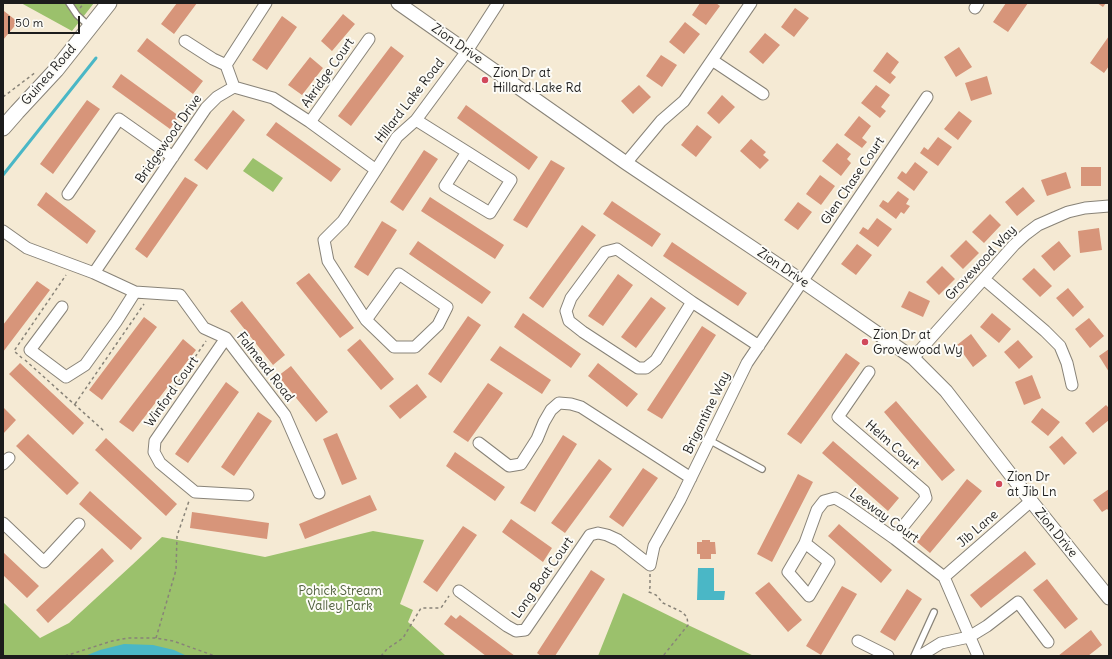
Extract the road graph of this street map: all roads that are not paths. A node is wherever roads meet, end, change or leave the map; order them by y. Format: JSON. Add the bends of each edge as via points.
{"nodes":[{"id":1,"x":69,"y":3,"type":"edge"},
{"id":2,"x":109,"y":3,"type":"edge"},
{"id":3,"x":266,"y":3,"type":"edge"},
{"id":4,"x":398,"y":3,"type":"edge"},
{"id":5,"x":498,"y":3,"type":"edge"},
{"id":6,"x":751,"y":3,"type":"edge"},
{"id":7,"x":90,"y":26,"type":"junction"},
{"id":8,"x":369,"y":39,"type":"dead end"},
{"id":9,"x":184,"y":41,"type":"dead end"},
{"id":10,"x":467,"y":51,"type":"junction"},
{"id":11,"x":712,"y":60,"type":"junction"},
{"id":12,"x":226,"y":65,"type":"junction"},
{"id":13,"x":234,"y":87,"type":"junction"},
{"id":14,"x":763,"y":94,"type":"dead end"},
{"id":15,"x":927,"y":97,"type":"dead end"},
{"id":16,"x":416,"y":120,"type":"junction"},
{"id":17,"x":310,"y":122,"type":"junction"},
{"id":18,"x":3,"y":128,"type":"edge"},
{"id":19,"x":467,"y":152,"type":"junction"},
{"id":20,"x":173,"y":157,"type":"junction"},
{"id":21,"x":626,"y":163,"type":"junction"},
{"id":22,"x":376,"y":170,"type":"junction"},
{"id":23,"x":68,"y":194,"type":"dead end"},
{"id":24,"x":1109,"y":206,"type":"edge"},
{"id":25,"x":3,"y":231,"type":"edge"},
{"id":26,"x":94,"y":273,"type":"junction"},
{"id":27,"x":984,"y":279,"type":"junction"},
{"id":28,"x":802,"y":281,"type":"junction"},
{"id":29,"x":135,"y":292,"type":"junction"},
{"id":30,"x":692,"y":302,"type":"junction"},
{"id":31,"x":62,"y":307,"type":"dead end"},
{"id":32,"x":366,"y":320,"type":"junction"},
{"id":33,"x":226,"y":338,"type":"junction"},
{"id":34,"x":759,"y":346,"type":"junction"},
{"id":35,"x":913,"y":358,"type":"junction"},
{"id":36,"x":869,"y":372,"type":"dead end"},
{"id":37,"x":1072,"y":385,"type":"dead end"},
{"id":38,"x":709,"y":440,"type":"junction"},
{"id":39,"x":479,"y":444,"type":"dead end"},
{"id":40,"x":762,"y":469,"type":"dead end"},
{"id":41,"x":691,"y":478,"type":"junction"},
{"id":42,"x":319,"y":493,"type":"dead end"},
{"id":43,"x":248,"y":496,"type":"dead end"},
{"id":44,"x":1031,"y":502,"type":"junction"},
{"id":45,"x":3,"y":523,"type":"edge"},
{"id":46,"x":79,"y":524,"type":"dead end"},
{"id":47,"x":895,"y":540,"type":"junction"},
{"id":48,"x":805,"y":543,"type":"dead end"},
{"id":49,"x":650,"y":565,"type":"joint"},
{"id":50,"x":944,"y":577,"type":"junction"},
{"id":51,"x":459,"y":591,"type":"road end"},
{"id":52,"x":1109,"y":598,"type":"edge"},
{"id":53,"x":934,"y":612,"type":"dead end"},
{"id":54,"x":969,"y":637,"type":"junction"},
{"id":55,"x":858,"y":641,"type":"dead end"},
{"id":56,"x":1048,"y":642,"type":"dead end"},
{"id":57,"x":888,"y":656,"type":"edge"},
{"id":58,"x":914,"y":656,"type":"edge"},
{"id":59,"x":920,"y":656,"type":"edge"},
{"id":60,"x":978,"y":656,"type":"edge"}],
"edges":[{"from":1,"to":7,"type":"lane","via":[[77,15]]},
{"from":2,"to":7,"type":"main road","name":"Guinea Road"},
{"from":3,"to":12,"type":"street"},
{"from":4,"to":10,"type":"street","name":"Zion Drive"},
{"from":5,"to":10,"type":"street","name":"Hillard Lake Road"},
{"from":6,"to":11,"type":"street"},
{"from":7,"to":18,"type":"main road","name":"Guinea Road","via":[[56,70]]},
{"from":8,"to":17,"type":"street","name":"Akridge Court"},
{"from":9,"to":12,"type":"street"},
{"from":10,"to":16,"type":"street","name":"Hillard Lake Road"},
{"from":10,"to":21,"type":"street","name":"Zion Drive"},
{"from":11,"to":14,"type":"street"},
{"from":11,"to":21,"type":"street","via":[[684,101],[661,121]]},
{"from":12,"to":13,"type":"street"},
{"from":13,"to":17,"type":"street","via":[[273,98]]},
{"from":13,"to":20,"type":"street","name":"Bridgewood Drive","via":[[217,97],[206,108]]},
{"from":15,"to":28,"type":"street","name":"Glen Chase Court"},
{"from":16,"to":19,"type":"street"},
{"from":16,"to":22,"type":"street","name":"Hillard Lake Road","via":[[397,137]]},
{"from":17,"to":22,"type":"street"},
{"from":19,"to":19,"type":"street","via":[[511,180],[490,213],[445,186]]},
{"from":20,"to":23,"type":"street","via":[[119,119]]},
{"from":20,"to":26,"type":"street","name":"Bridgewood Drive"},
{"from":21,"to":28,"type":"street","name":"Zion Drive"},
{"from":22,"to":32,"type":"street","name":"Hillard Lake Road","via":[[343,221],[324,240],[328,261]]},
{"from":24,"to":27,"type":"street","name":"Grovewood Way","via":[[1068,212],[1038,226],[1014,245]]},
{"from":25,"to":26,"type":"street","name":"Falmead Road","via":[[27,248]]},
{"from":26,"to":29,"type":"street","name":"Falmead Road"},
{"from":27,"to":35,"type":"street","name":"Grovewood Way"},
{"from":27,"to":37,"type":"street","via":[[1045,330],[1060,346]]},
{"from":28,"to":34,"type":"street","name":"Brigantine Way"},
{"from":28,"to":35,"type":"street","name":"Zion Drive"},
{"from":29,"to":31,"type":"street","via":[[85,365],[66,377],[30,350]]},
{"from":29,"to":33,"type":"street","name":"Falmead Road","via":[[180,295],[204,328]]},
{"from":30,"to":30,"type":"street","via":[[617,249],[605,252],[571,298],[566,311],[569,321],[583,332],[638,368],[646,368],[656,360]]},
{"from":30,"to":34,"type":"street"},
{"from":32,"to":32,"type":"street","via":[[394,347],[415,347],[438,325],[447,307],[400,274]]},
{"from":33,"to":42,"type":"street","name":"Falmead Road","via":[[284,415]]},
{"from":33,"to":43,"type":"street","name":"Winford Court","via":[[155,441],[154,452],[160,463],[195,492]]},
{"from":34,"to":38,"type":"street","name":"Brigantine Way","via":[[747,363]]},
{"from":35,"to":44,"type":"street","name":"Zion Drive","via":[[946,391]]},
{"from":36,"to":47,"type":"street","name":"Helm Court","via":[[838,417],[924,491],[926,498]]},
{"from":38,"to":40,"type":"lane"},
{"from":38,"to":41,"type":"street","name":"Brigantine Way"},
{"from":39,"to":41,"type":"street","via":[[509,466],[521,464],[538,439],[551,410],[559,403],[571,404],[581,407]]},
{"from":41,"to":49,"type":"street","name":"Brigantine Way","via":[[654,546]]},
{"from":44,"to":50,"type":"street","name":"Jib Lane"},
{"from":44,"to":52,"type":"street","name":"Zion Drive"},
{"from":45,"to":46,"type":"street","via":[[44,562]]},
{"from":47,"to":48,"type":"street","name":"Leeway Court","via":[[835,498],[824,501],[817,510]]},
{"from":47,"to":50,"type":"street","name":"Leeway Court"},
{"from":49,"to":51,"type":"street","name":"Long Boat Court","via":[[618,540],[598,533],[590,535],[525,630],[516,631],[507,626]]},
{"from":50,"to":54,"type":"street"},
{"from":53,"to":58,"type":"lane"},
{"from":54,"to":56,"type":"street","via":[[1018,602]]},
{"from":54,"to":59,"type":"street","via":[[941,643]]},
{"from":54,"to":60,"type":"street"},
{"from":55,"to":57,"type":"street"}]}
